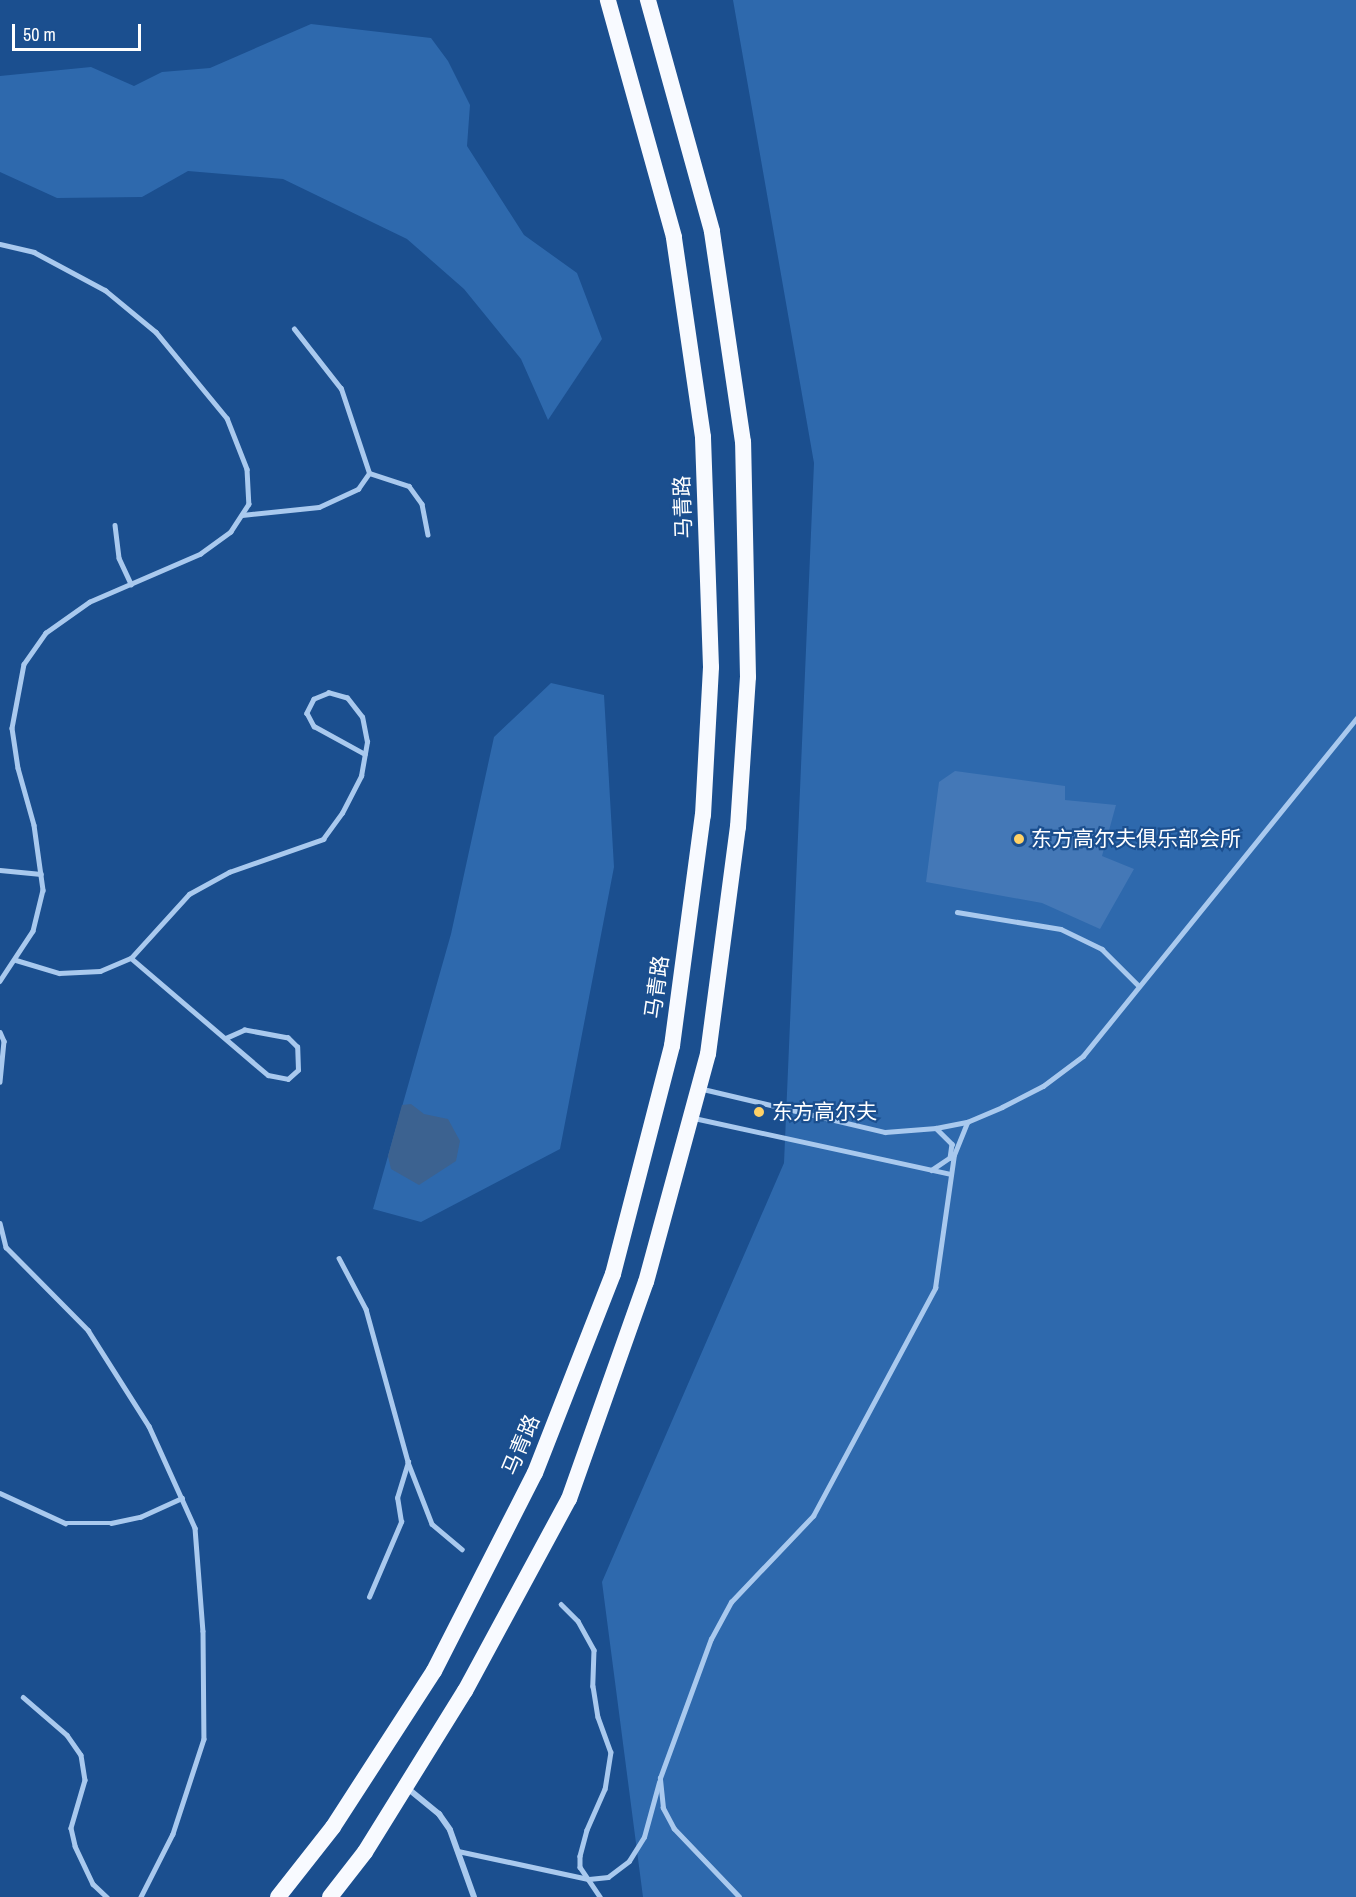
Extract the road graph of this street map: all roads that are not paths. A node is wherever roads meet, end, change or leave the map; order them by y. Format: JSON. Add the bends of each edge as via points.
{"nodes":[{"id":1,"x":608,"y":0,"type":"edge"},
{"id":2,"x":648,"y":0,"type":"edge"},
{"id":3,"x":0,"y":244,"type":"edge"},
{"id":4,"x":294,"y":329,"type":"dead end"},
{"id":5,"x":369,"y":473,"type":"junction"},
{"id":6,"x":242,"y":515,"type":"junction"},
{"id":7,"x":116,"y":525,"type":"dead end"},
{"id":8,"x":428,"y":534,"type":"dead end"},
{"id":9,"x":131,"y":584,"type":"junction"},
{"id":10,"x":1356,"y":719,"type":"edge"},
{"id":11,"x":365,"y":754,"type":"junction"},
{"id":12,"x":0,"y":870,"type":"edge"},
{"id":13,"x":41,"y":874,"type":"junction"},
{"id":14,"x":957,"y":912,"type":"dead end"},
{"id":15,"x":131,"y":958,"type":"junction"},
{"id":16,"x":16,"y":960,"type":"junction"},
{"id":17,"x":0,"y":981,"type":"edge"},
{"id":18,"x":1140,"y":986,"type":"junction"},
{"id":19,"x":0,"y":1032,"type":"edge"},
{"id":20,"x":227,"y":1038,"type":"junction"},
{"id":21,"x":0,"y":1082,"type":"edge"},
{"id":22,"x":700,"y":1089,"type":"junction"},
{"id":23,"x":691,"y":1117,"type":"junction"},
{"id":24,"x":967,"y":1122,"type":"junction"},
{"id":25,"x":936,"y":1128,"type":"junction"},
{"id":26,"x":932,"y":1170,"type":"junction"},
{"id":27,"x":950,"y":1174,"type":"junction"},
{"id":28,"x":0,"y":1223,"type":"edge"},
{"id":29,"x":339,"y":1258,"type":"dead end"},
{"id":30,"x":408,"y":1462,"type":"junction"},
{"id":31,"x":0,"y":1494,"type":"edge"},
{"id":32,"x":182,"y":1498,"type":"junction"},
{"id":33,"x":462,"y":1549,"type":"dead end"},
{"id":34,"x":369,"y":1597,"type":"dead end"},
{"id":35,"x":561,"y":1604,"type":"dead end"},
{"id":36,"x":23,"y":1697,"type":"dead end"},
{"id":37,"x":660,"y":1778,"type":"junction"},
{"id":38,"x":405,"y":1787,"type":"junction"},
{"id":39,"x":458,"y":1851,"type":"junction"},
{"id":40,"x":589,"y":1879,"type":"junction"},
{"id":41,"x":107,"y":1897,"type":"edge"},
{"id":42,"x":141,"y":1897,"type":"edge"},
{"id":43,"x":278,"y":1897,"type":"edge"},
{"id":44,"x":330,"y":1897,"type":"edge"},
{"id":45,"x":474,"y":1897,"type":"edge"},
{"id":46,"x":600,"y":1897,"type":"edge"},
{"id":47,"x":740,"y":1897,"type":"edge"}],
"edges":[{"from":1,"to":43,"type":"highway","name":"马青路","via":[[674,237],[703,437],[711,668],[703,815],[672,1046],[613,1274],[535,1473],[434,1671],[333,1827]]},
{"from":2,"to":22,"type":"highway","via":[[712,231],[743,442],[748,677],[738,827]]},
{"from":3,"to":6,"type":"lane","via":[[34,252],[105,290],[156,332],[193,373],[227,418],[247,469],[249,504]]},
{"from":4,"to":5,"type":"lane","via":[[340,389]]},
{"from":5,"to":6,"type":"lane","via":[[358,489],[319,507]]},
{"from":5,"to":8,"type":"lane","via":[[409,486],[422,504]]},
{"from":6,"to":9,"type":"lane","via":[[231,532],[201,555]]},
{"from":7,"to":9,"type":"lane","via":[[119,558]]},
{"from":9,"to":13,"type":"lane","via":[[90,602],[46,633],[24,664],[12,728]]},
{"from":10,"to":18,"type":"lane"},
{"from":11,"to":11,"type":"lane","via":[[314,726],[307,712],[314,699],[329,693],[347,698],[362,717]]},
{"from":11,"to":15,"type":"lane","via":[[361,776],[323,840],[229,872],[189,894]]},
{"from":12,"to":13,"type":"lane"},
{"from":13,"to":16,"type":"lane","via":[[43,890],[33,932]]},
{"from":14,"to":18,"type":"lane","via":[[1061,929],[1102,949]]},
{"from":15,"to":16,"type":"lane","via":[[100,971],[59,973]]},
{"from":15,"to":20,"type":"lane"},
{"from":16,"to":17,"type":"lane"},
{"from":18,"to":24,"type":"lane","via":[[1083,1056],[1043,1086]]},
{"from":19,"to":21,"type":"lane","via":[[4,1041]]},
{"from":20,"to":20,"type":"lane","via":[[268,1075],[288,1079],[298,1070],[297,1047],[288,1038],[244,1030]]},
{"from":22,"to":23,"type":"highway"},
{"from":22,"to":25,"type":"lane","via":[[885,1132]]},
{"from":23,"to":26,"type":"lane"},
{"from":23,"to":38,"type":"highway","via":[[646,1282],[569,1499],[465,1691]]},
{"from":24,"to":25,"type":"lane"},
{"from":24,"to":27,"type":"lane"},
{"from":25,"to":26,"type":"lane","via":[[952,1144],[950,1158]]},
{"from":26,"to":27,"type":"lane"},
{"from":27,"to":37,"type":"lane","via":[[935,1288],[813,1516],[731,1602],[711,1639]]},
{"from":28,"to":32,"type":"lane","via":[[6,1246],[88,1330],[149,1426]]},
{"from":29,"to":30,"type":"lane","via":[[366,1309]]},
{"from":30,"to":33,"type":"lane","via":[[432,1524]]},
{"from":30,"to":34,"type":"lane","via":[[397,1498],[401,1522]]},
{"from":31,"to":32,"type":"lane","via":[[65,1523],[111,1523],[140,1517]]},
{"from":32,"to":42,"type":"lane","via":[[195,1528],[203,1631],[204,1739],[173,1834]]},
{"from":35,"to":40,"type":"lane","via":[[578,1621],[594,1650],[593,1686],[598,1717],[611,1752],[605,1789],[580,1856],[580,1867]]},
{"from":36,"to":41,"type":"lane","via":[[67,1735],[81,1755],[85,1780],[71,1827],[93,1884]]},
{"from":37,"to":40,"type":"lane","via":[[650,1822],[629,1861],[608,1877]]},
{"from":37,"to":47,"type":"lane","via":[[663,1808],[674,1829]]},
{"from":38,"to":39,"type":"street","via":[[439,1814]]},
{"from":38,"to":44,"type":"highway","via":[[365,1852]]},
{"from":39,"to":40,"type":"lane"},
{"from":39,"to":45,"type":"street"},
{"from":40,"to":46,"type":"lane"}]}
